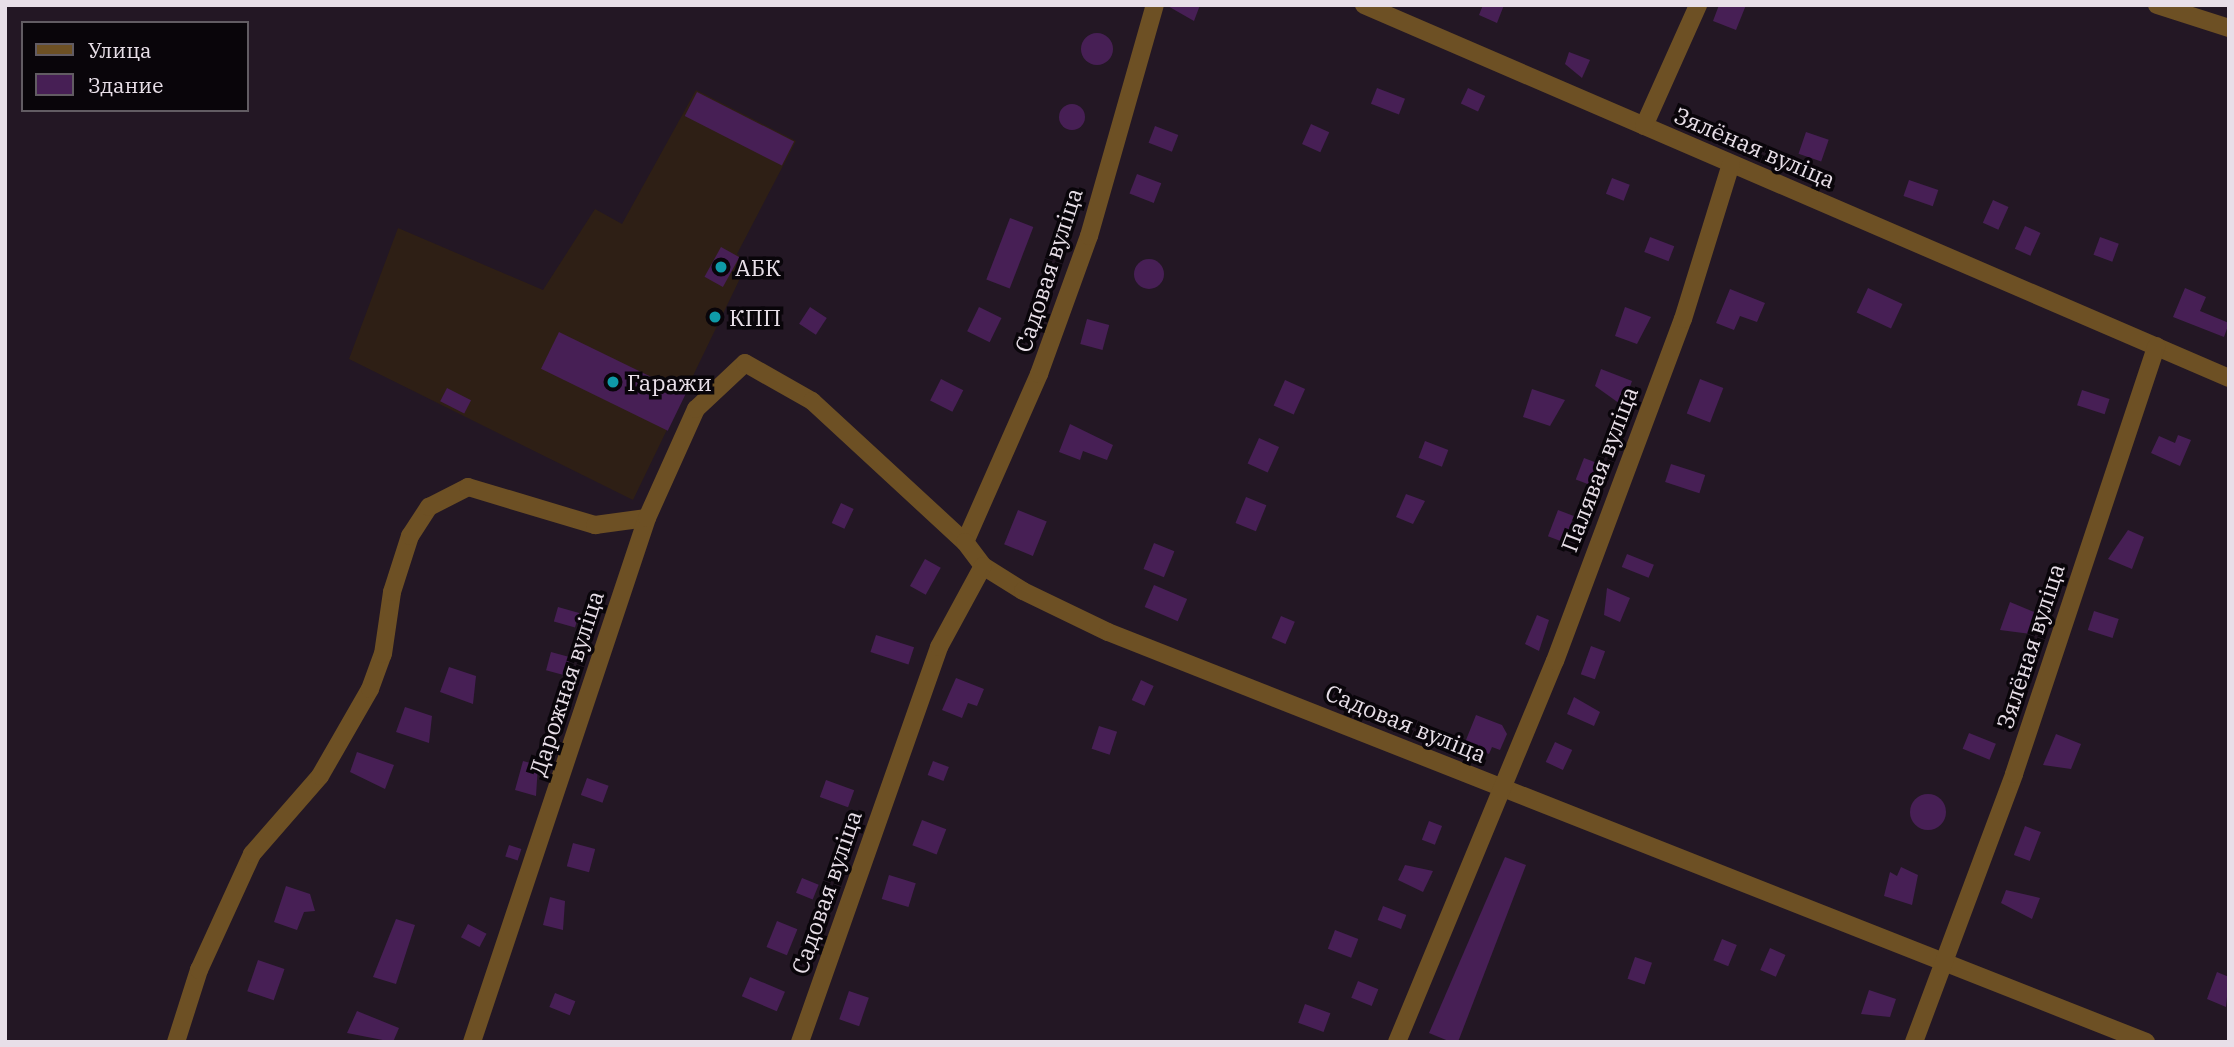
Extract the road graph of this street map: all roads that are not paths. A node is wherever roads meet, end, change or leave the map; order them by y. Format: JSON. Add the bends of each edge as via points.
{"nodes":[{"id":1,"x":1155,"y":5,"type":"edge"},
{"id":2,"x":1364,"y":5,"type":"edge"},
{"id":3,"x":1698,"y":5,"type":"edge"},
{"id":4,"x":2157,"y":5,"type":"edge"},
{"id":5,"x":2229,"y":28,"type":"edge"},
{"id":6,"x":1644,"y":126,"type":"junction"},
{"id":7,"x":1731,"y":164,"type":"junction"},
{"id":8,"x":2156,"y":346,"type":"junction"},
{"id":9,"x":745,"y":363,"type":"joint"},
{"id":10,"x":2229,"y":378,"type":"edge"},
{"id":11,"x":647,"y":518,"type":"junction"},
{"id":12,"x":965,"y":542,"type":"junction"},
{"id":13,"x":983,"y":566,"type":"junction"},
{"id":14,"x":1504,"y":789,"type":"junction"},
{"id":15,"x":1946,"y":960,"type":"junction"},
{"id":16,"x":176,"y":1042,"type":"edge"},
{"id":17,"x":472,"y":1042,"type":"edge"},
{"id":18,"x":800,"y":1042,"type":"edge"},
{"id":19,"x":1397,"y":1042,"type":"edge"},
{"id":20,"x":1914,"y":1042,"type":"edge"},
{"id":21,"x":2146,"y":1042,"type":"edge"}],
"edges":[{"from":1,"to":12,"type":"street","name":"Садовая вуліца","via":[[1089,236],[1039,374]]},
{"from":2,"to":6,"type":"street","name":"Зялёная вуліца"},
{"from":3,"to":6,"type":"street","name":"Зялёная вуліца"},
{"from":4,"to":5,"type":"street"},
{"from":6,"to":7,"type":"street","name":"Зялёная вуліца"},
{"from":7,"to":8,"type":"street","name":"Зялёная вуліца"},
{"from":7,"to":14,"type":"street","name":"Палявая вуліца","via":[[1683,319]]},
{"from":8,"to":10,"type":"street","name":"Зялёная вуліца"},
{"from":8,"to":15,"type":"street","name":"Зялёная вуліца"},
{"from":9,"to":11,"type":"street","name":"Дарожная вуліца","via":[[696,409]]},
{"from":9,"to":12,"type":"street","name":"Садовая вуліца","via":[[812,401]]},
{"from":11,"to":16,"type":"street","via":[[595,525],[468,487],[429,507],[410,536],[392,592],[383,654],[370,688],[320,776],[252,854],[199,970]]},
{"from":11,"to":17,"type":"street","name":"Дарожная вуліца"},
{"from":12,"to":13,"type":"street","name":"Садовая вуліца"},
{"from":13,"to":14,"type":"street","name":"Садовая вуліца","via":[[1108,632]]},
{"from":13,"to":18,"type":"street","name":"Садовая вуліца","via":[[939,647]]},
{"from":14,"to":15,"type":"street"},
{"from":14,"to":19,"type":"street","name":"Палявая вуліца"},
{"from":15,"to":20,"type":"street","name":"Зялёная вуліца"},
{"from":15,"to":21,"type":"street"}]}
